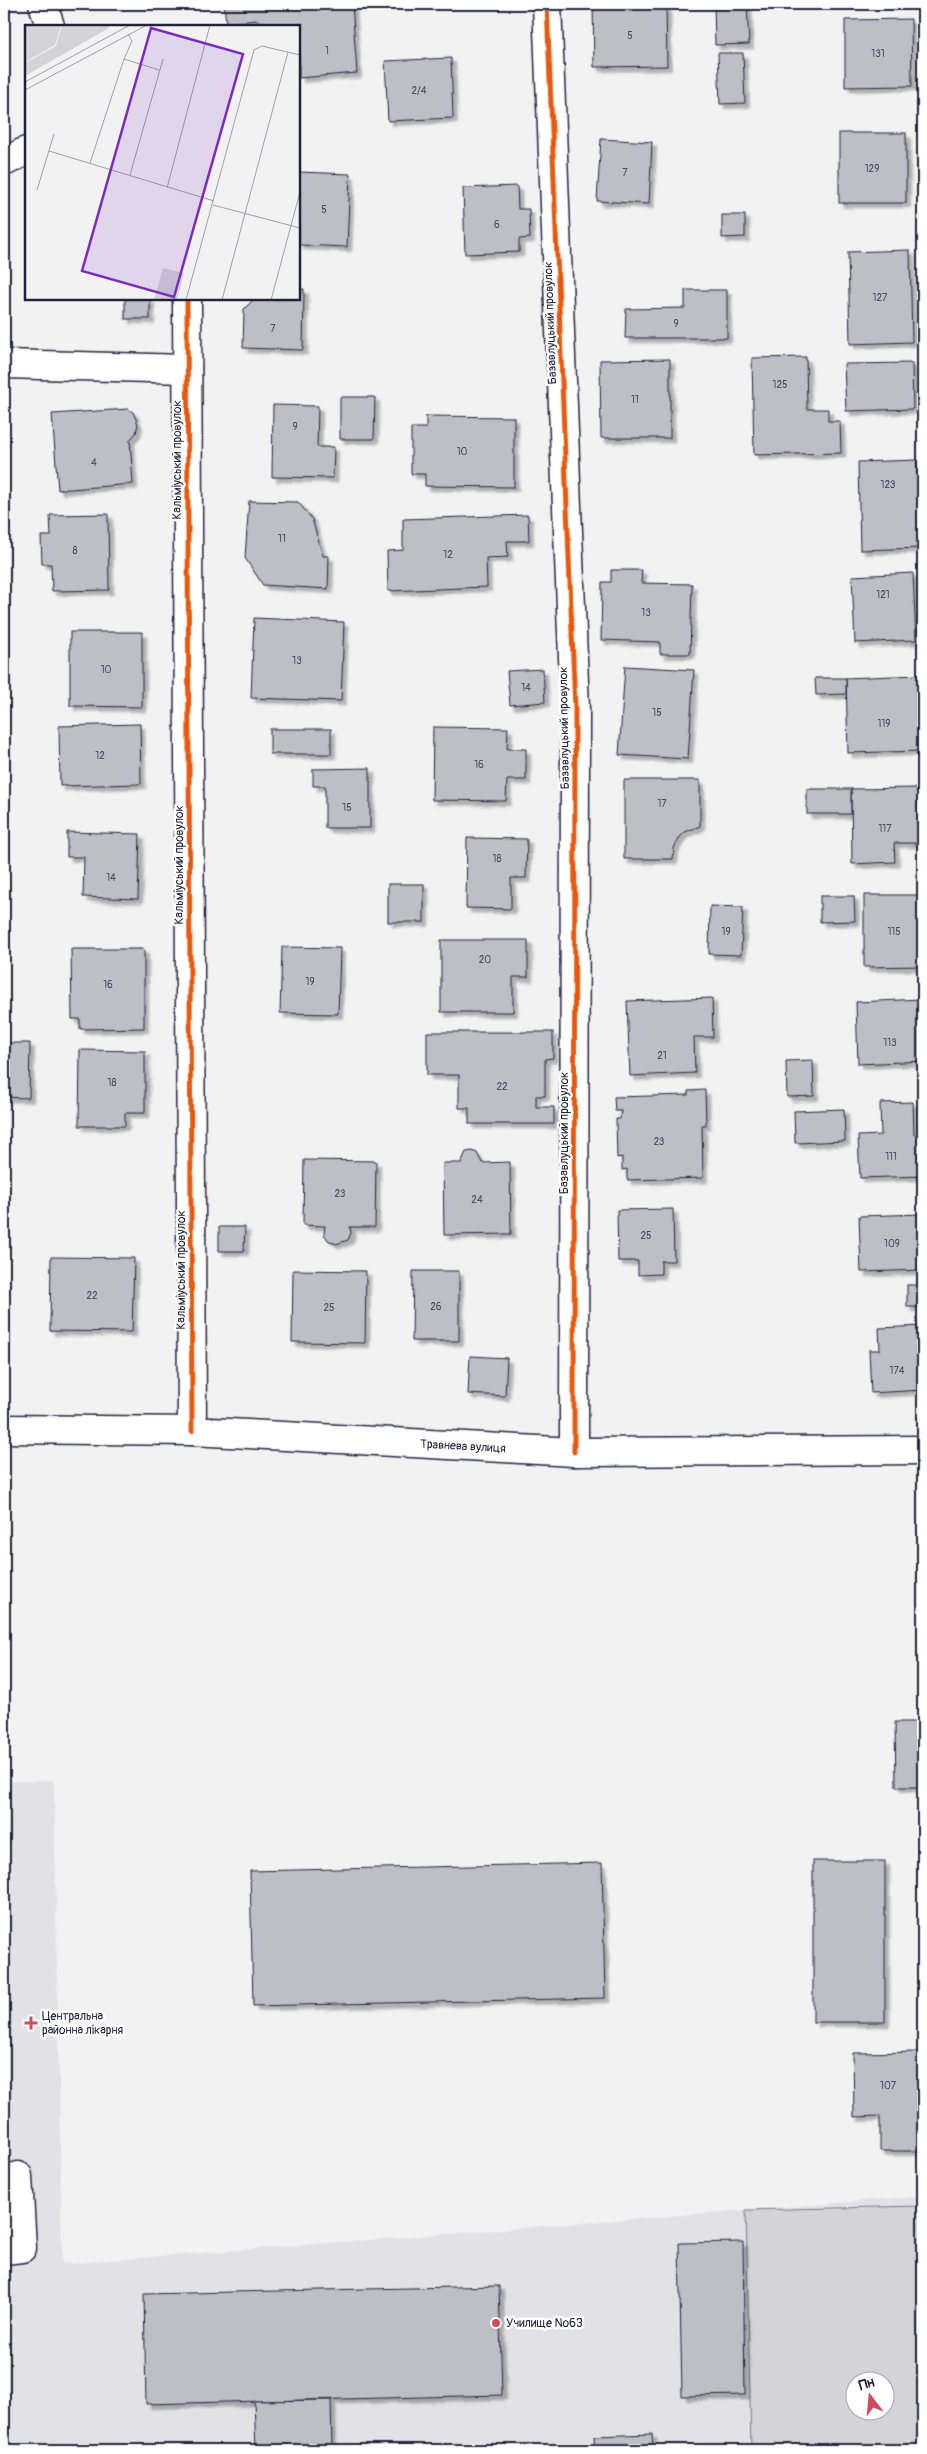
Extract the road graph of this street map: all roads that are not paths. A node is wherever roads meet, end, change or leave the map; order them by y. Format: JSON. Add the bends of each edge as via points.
{"nodes":[{"id":1,"x":43,"y":4,"type":"edge"},
{"id":2,"x":547,"y":4,"type":"edge"},
{"id":3,"x":50,"y":25,"type":"edge"},
{"id":4,"x":25,"y":152,"type":"edge"},
{"id":5,"x":4,"y":162,"type":"edge"},
{"id":6,"x":187,"y":300,"type":"edge"},
{"id":7,"x":4,"y":364,"type":"edge"},
{"id":8,"x":187,"y":369,"type":"junction"},
{"id":9,"x":4,"y":1429,"type":"edge"},
{"id":10,"x":192,"y":1431,"type":"junction"},
{"id":11,"x":923,"y":1450,"type":"edge"},
{"id":12,"x":574,"y":1452,"type":"junction"},
{"id":13,"x":18,"y":2176,"type":"dead end"},
{"id":14,"x":4,"y":2250,"type":"edge"}],
"edges":[{"from":1,"to":3,"type":"street"},
{"from":2,"to":12,"type":"street","name":"Базавлуцький провулок","via":[[575,708]]},
{"from":4,"to":5,"type":"street"},
{"from":6,"to":8,"type":"street","name":"Кальміуський провулок"},
{"from":7,"to":8,"type":"street"},
{"from":8,"to":10,"type":"street","name":"Кальміуський провулок"},
{"from":9,"to":10,"type":"street","name":"Травнева вулиця"},
{"from":10,"to":12,"type":"street","name":"Травнева вулиця"},
{"from":11,"to":12,"type":"street","name":"Травнева вулиця"},
{"from":13,"to":14,"type":"street","via":[[22,2248]]}]}
